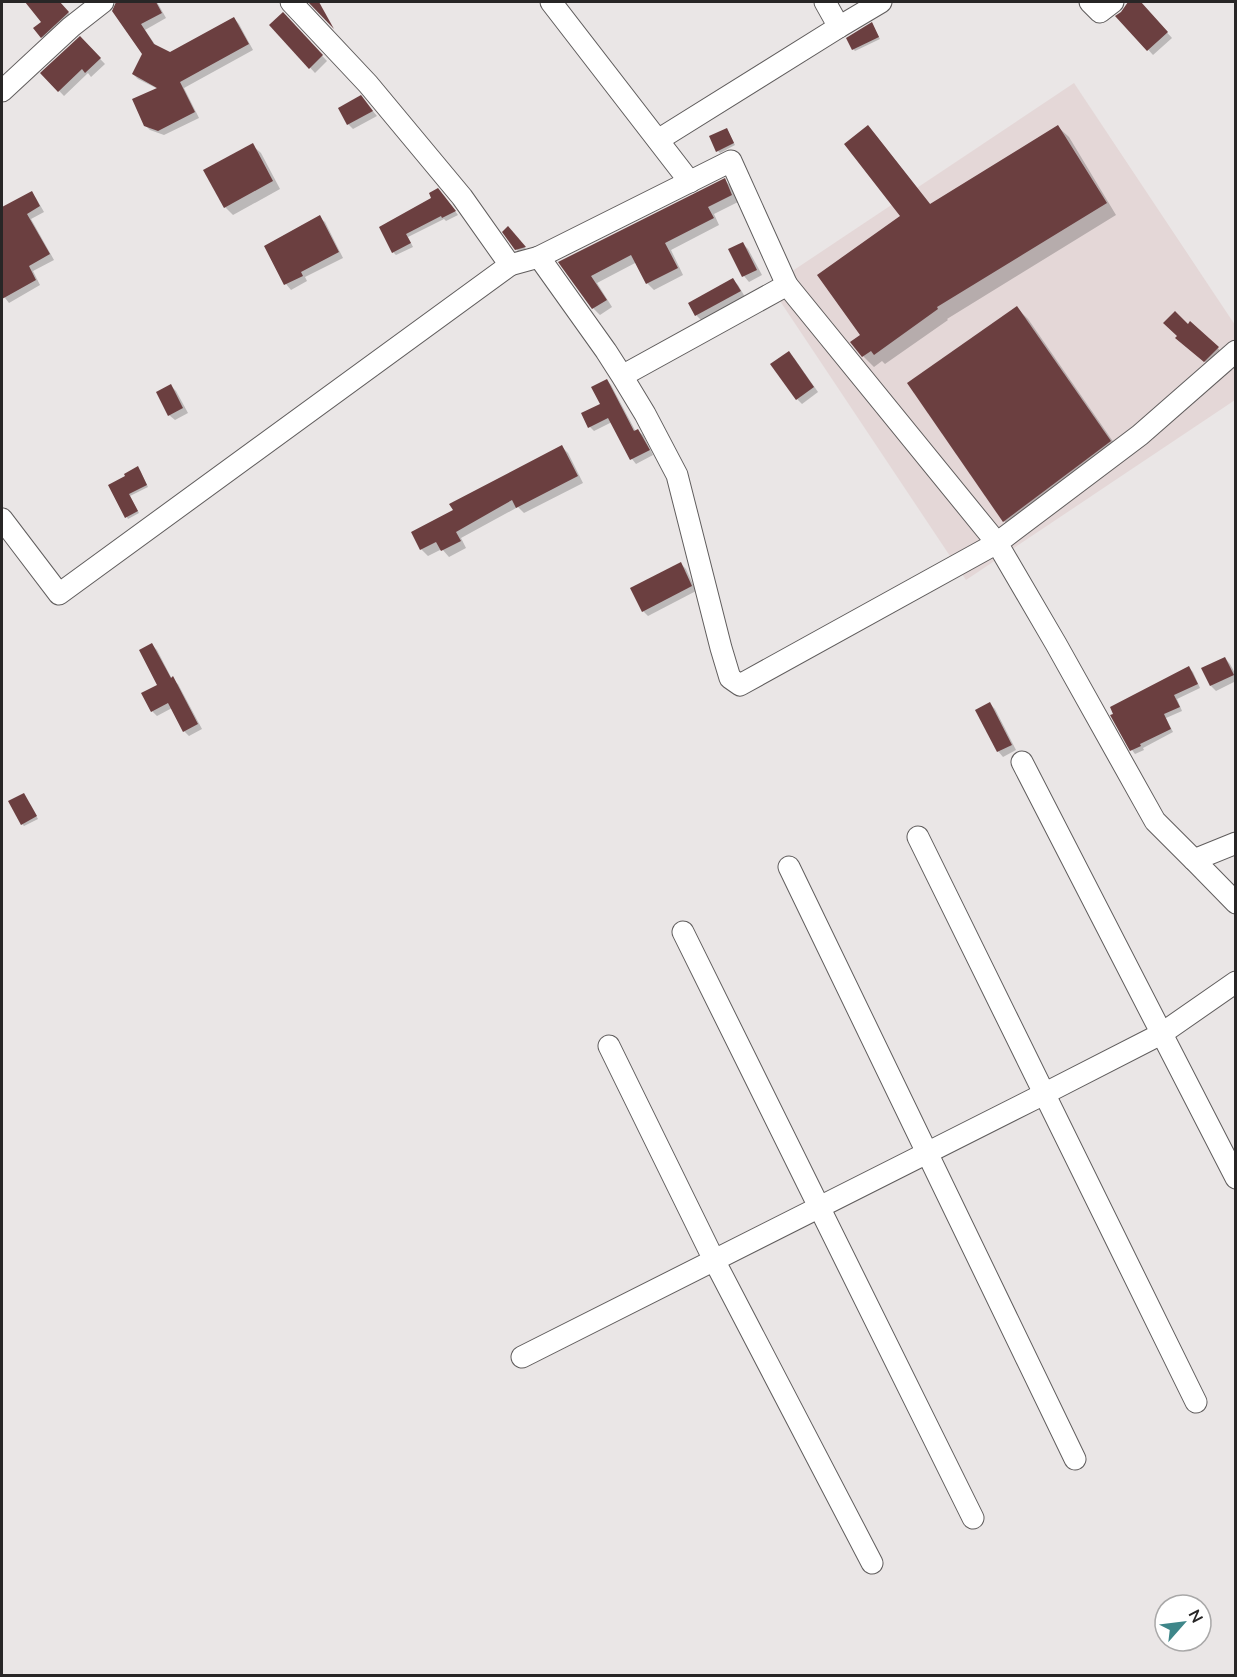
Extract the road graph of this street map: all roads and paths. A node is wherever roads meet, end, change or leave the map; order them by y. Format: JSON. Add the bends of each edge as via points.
{"nodes":[{"id":1,"x":103,"y":2,"type":"edge"},
{"id":2,"x":291,"y":2,"type":"edge"},
{"id":3,"x":551,"y":2,"type":"edge"},
{"id":4,"x":825,"y":2,"type":"edge"},
{"id":5,"x":881,"y":2,"type":"edge"},
{"id":6,"x":1090,"y":2,"type":"edge"},
{"id":7,"x":1113,"y":2,"type":"edge"},
{"id":8,"x":839,"y":27,"type":"junction"},
{"id":9,"x":2,"y":91,"type":"edge"},
{"id":10,"x":658,"y":140,"type":"junction"},
{"id":11,"x":690,"y":182,"type":"junction"},
{"id":12,"x":539,"y":257,"type":"junction"},
{"id":13,"x":510,"y":265,"type":"junction"},
{"id":14,"x":787,"y":285,"type":"junction"},
{"id":15,"x":1236,"y":351,"type":"edge"},
{"id":16,"x":622,"y":376,"type":"junction"},
{"id":17,"x":2,"y":519,"type":"edge"},
{"id":18,"x":997,"y":543,"type":"junction"},
{"id":19,"x":1022,"y":762,"type":"dead end"},
{"id":20,"x":918,"y":837,"type":"dead end"},
{"id":21,"x":1236,"y":843,"type":"edge"},
{"id":22,"x":1194,"y":860,"type":"junction"},
{"id":23,"x":789,"y":867,"type":"dead end"},
{"id":24,"x":1236,"y":903,"type":"edge"},
{"id":25,"x":683,"y":932,"type":"dead end"},
{"id":26,"x":1236,"y":982,"type":"edge"},
{"id":27,"x":1161,"y":1034,"type":"junction"},
{"id":28,"x":609,"y":1046,"type":"dead end"},
{"id":29,"x":1045,"y":1094,"type":"junction"},
{"id":30,"x":926,"y":1154,"type":"junction"},
{"id":31,"x":1236,"y":1178,"type":"edge"},
{"id":32,"x":819,"y":1208,"type":"junction"},
{"id":33,"x":714,"y":1260,"type":"junction"},
{"id":34,"x":522,"y":1357,"type":"dead end"},
{"id":35,"x":1196,"y":1402,"type":"dead end"},
{"id":36,"x":1075,"y":1459,"type":"dead end"},
{"id":37,"x":973,"y":1518,"type":"dead end"},
{"id":38,"x":872,"y":1563,"type":"dead end"}],
"edges":[{"from":1,"to":9,"type":"street"},
{"from":2,"to":13,"type":"street","via":[[368,84],[462,197]]},
{"from":3,"to":10,"type":"street"},
{"from":4,"to":8,"type":"street"},
{"from":5,"to":8,"type":"street"},
{"from":6,"to":7,"type":"street","via":[[1100,12]]},
{"from":8,"to":10,"type":"street"},
{"from":10,"to":11,"type":"street"},
{"from":11,"to":12,"type":"street"},
{"from":11,"to":14,"type":"street","via":[[731,161]]},
{"from":12,"to":13,"type":"street"},
{"from":12,"to":16,"type":"street"},
{"from":13,"to":17,"type":"street","via":[[59,594]]},
{"from":14,"to":16,"type":"street"},
{"from":14,"to":18,"type":"street"},
{"from":15,"to":18,"type":"street","via":[[1140,435]]},
{"from":16,"to":18,"type":"street","via":[[677,475],[730,678],[740,685]]},
{"from":18,"to":22,"type":"street","via":[[1155,821]]},
{"from":19,"to":27,"type":"street"},
{"from":20,"to":29,"type":"street"},
{"from":21,"to":22,"type":"street"},
{"from":22,"to":24,"type":"street"},
{"from":23,"to":30,"type":"street"},
{"from":25,"to":32,"type":"street"},
{"from":26,"to":27,"type":"street"},
{"from":27,"to":29,"type":"street"},
{"from":27,"to":31,"type":"street"},
{"from":28,"to":33,"type":"street"},
{"from":29,"to":30,"type":"street"},
{"from":29,"to":35,"type":"street"},
{"from":30,"to":32,"type":"street"},
{"from":30,"to":36,"type":"street"},
{"from":32,"to":33,"type":"street"},
{"from":32,"to":37,"type":"street"},
{"from":33,"to":34,"type":"street"},
{"from":33,"to":38,"type":"street"}]}
